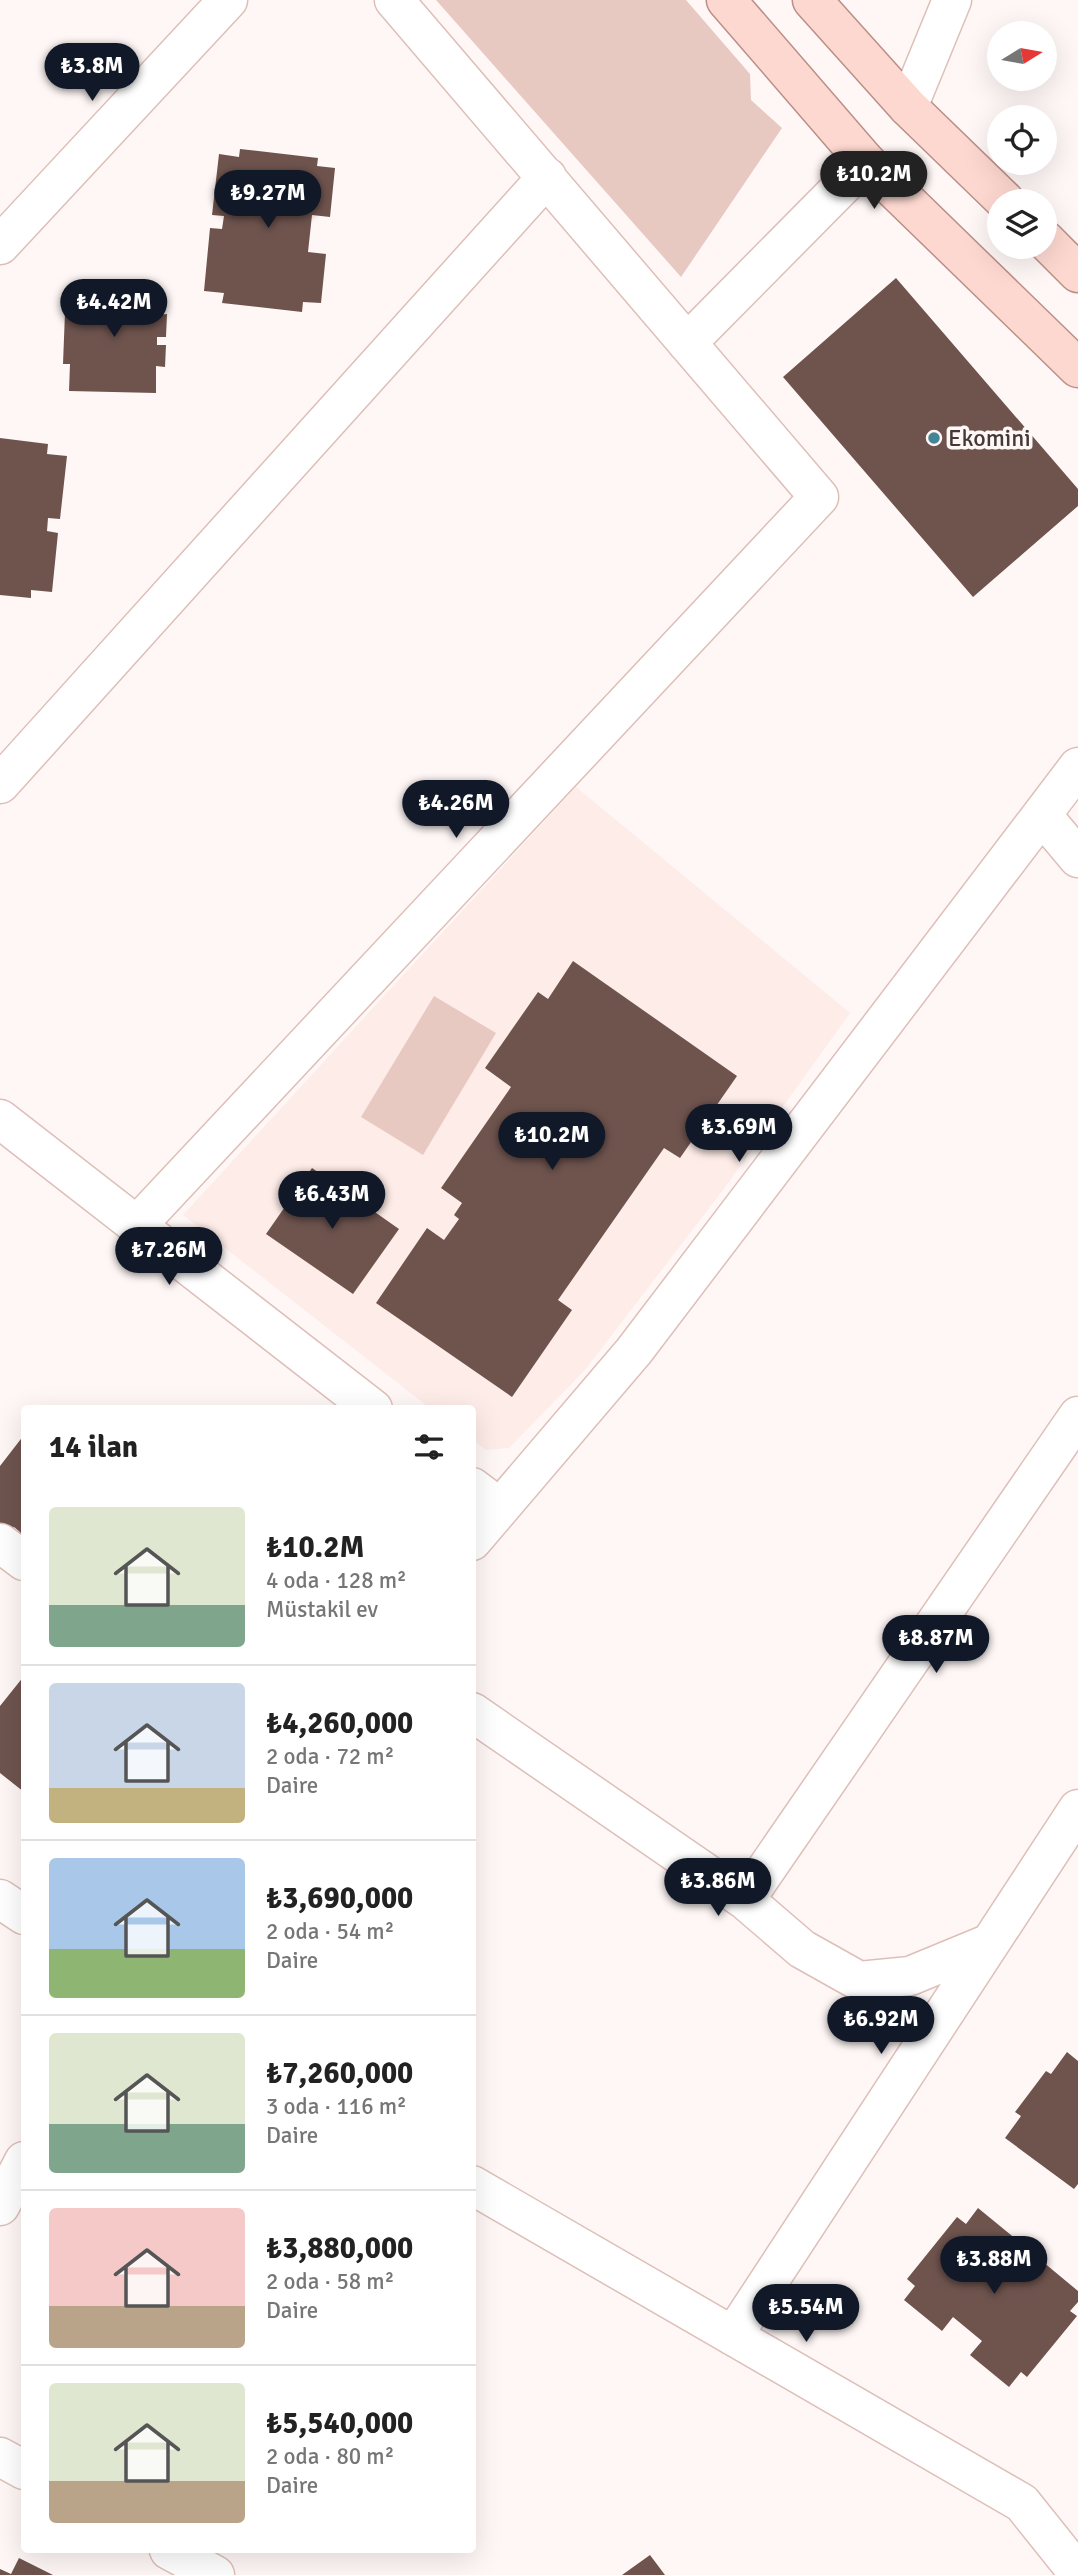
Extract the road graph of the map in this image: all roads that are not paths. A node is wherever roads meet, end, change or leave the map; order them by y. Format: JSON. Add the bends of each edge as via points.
{"nodes":[{"id":1,"x":228,"y":0,"type":"edge"},
{"id":2,"x":394,"y":0,"type":"edge"},
{"id":3,"x":726,"y":0,"type":"edge"},
{"id":4,"x":813,"y":0,"type":"edge"},
{"id":5,"x":952,"y":0,"type":"edge"},
{"id":6,"x":908,"y":107,"type":"junction"},
{"id":7,"x":866,"y":162,"type":"junction"},
{"id":8,"x":547,"y":177,"type":"junction"},
{"id":9,"x":993,"y":189,"type":"edge"},
{"id":10,"x":0,"y":245,"type":"edge"},
{"id":11,"x":1057,"y":252,"type":"edge"},
{"id":12,"x":1078,"y":273,"type":"edge"},
{"id":13,"x":687,"y":343,"type":"junction"},
{"id":14,"x":1078,"y":368,"type":"edge"},
{"id":15,"x":1078,"y":767,"type":"edge"},
{"id":16,"x":0,"y":783,"type":"edge"},
{"id":17,"x":1042,"y":815,"type":"junction"},
{"id":18,"x":1078,"y":858,"type":"edge"},
{"id":19,"x":0,"y":1119,"type":"edge"},
{"id":20,"x":138,"y":1224,"type":"junction"},
{"id":21,"x":368,"y":1405,"type":"edge"},
{"id":22,"x":1078,"y":1416,"type":"edge"},
{"id":23,"x":486,"y":1497,"type":"edge"},
{"id":24,"x":476,"y":1528,"type":"edge"},
{"id":25,"x":0,"y":1543,"type":"edge"},
{"id":26,"x":21,"y":1559,"type":"edge"},
{"id":27,"x":476,"y":1715,"type":"edge"},
{"id":28,"x":1078,"y":1809,"type":"edge"},
{"id":29,"x":0,"y":1899,"type":"edge"},
{"id":30,"x":745,"y":1900,"type":"junction"},
{"id":31,"x":21,"y":1913,"type":"edge"},
{"id":32,"x":990,"y":1943,"type":"junction"},
{"id":33,"x":21,"y":2167,"type":"edge"},
{"id":34,"x":476,"y":2187,"type":"edge"},
{"id":35,"x":0,"y":2206,"type":"edge"},
{"id":36,"x":733,"y":2336,"type":"junction"},
{"id":37,"x":0,"y":2457,"type":"edge"},
{"id":38,"x":21,"y":2468,"type":"edge"},
{"id":39,"x":175,"y":2553,"type":"edge"},
{"id":40,"x":1078,"y":2573,"type":"edge"},
{"id":41,"x":215,"y":2575,"type":"edge"}],
"edges":[{"from":1,"to":10,"type":"street"},
{"from":2,"to":8,"type":"street"},
{"from":3,"to":7,"type":"main road"},
{"from":4,"to":6,"type":"main road"},
{"from":5,"to":6,"type":"street"},
{"from":6,"to":9,"type":"main road"},
{"from":7,"to":13,"type":"street"},
{"from":7,"to":14,"type":"main road"},
{"from":8,"to":13,"type":"street"},
{"from":8,"to":16,"type":"street"},
{"from":11,"to":12,"type":"main road"},
{"from":13,"to":20,"type":"street","via":[[819,497]]},
{"from":15,"to":17,"type":"street"},
{"from":17,"to":18,"type":"street"},
{"from":17,"to":23,"type":"street","via":[[634,1351]]},
{"from":19,"to":20,"type":"street"},
{"from":20,"to":21,"type":"street"},
{"from":22,"to":30,"type":"street"},
{"from":23,"to":24,"type":"street"},
{"from":25,"to":26,"type":"street"},
{"from":27,"to":30,"type":"street"},
{"from":28,"to":32,"type":"street"},
{"from":29,"to":31,"type":"street"},
{"from":30,"to":32,"type":"street","via":[[802,1949],[859,1981],[910,1976]]},
{"from":32,"to":36,"type":"street"},
{"from":33,"to":35,"type":"street"},
{"from":34,"to":36,"type":"street"},
{"from":36,"to":40,"type":"street","via":[[1022,2503]]},
{"from":37,"to":38,"type":"street"},
{"from":39,"to":41,"type":"street"}]}
